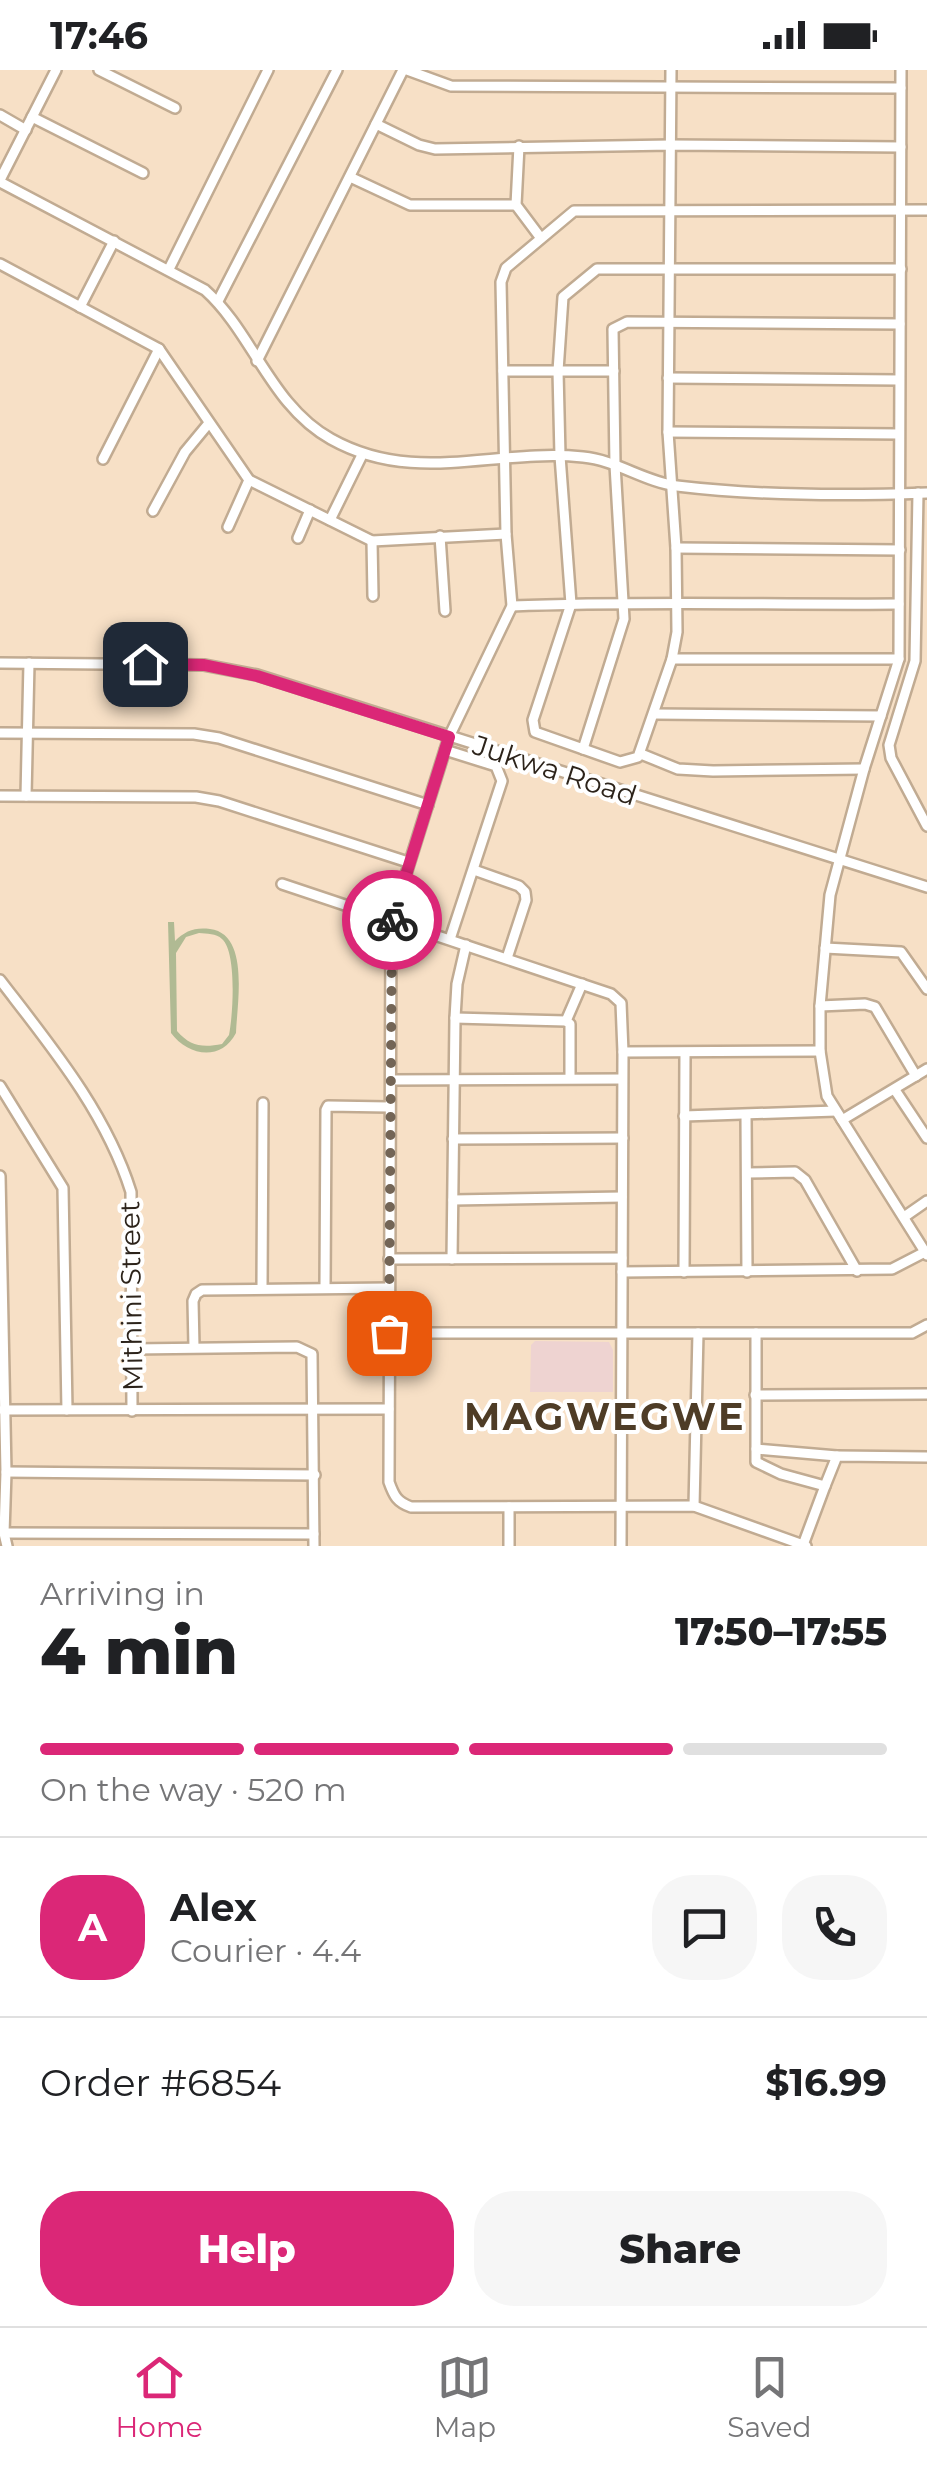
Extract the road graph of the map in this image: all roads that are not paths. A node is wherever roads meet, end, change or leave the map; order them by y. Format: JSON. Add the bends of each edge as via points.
{"nodes":[{"id":1,"x":56,"y":70,"type":"edge"},
{"id":2,"x":99,"y":70,"type":"edge"},
{"id":3,"x":268,"y":70,"type":"edge"},
{"id":4,"x":337,"y":70,"type":"edge"},
{"id":5,"x":405,"y":70,"type":"edge"},
{"id":6,"x":671,"y":70,"type":"edge"},
{"id":7,"x":901,"y":70,"type":"edge"},
{"id":8,"x":671,"y":85,"type":"junction"},
{"id":9,"x":901,"y":88,"type":"junction"},
{"id":10,"x":175,"y":108,"type":"dead end"},
{"id":11,"x":0,"y":115,"type":"edge"},
{"id":12,"x":32,"y":117,"type":"junction"},
{"id":13,"x":376,"y":124,"type":"junction"},
{"id":14,"x":26,"y":130,"type":"junction"},
{"id":15,"x":519,"y":146,"type":"junction"},
{"id":16,"x":671,"y":146,"type":"junction"},
{"id":17,"x":900,"y":148,"type":"junction"},
{"id":18,"x":143,"y":173,"type":"dead end"},
{"id":19,"x":350,"y":177,"type":"junction"},
{"id":20,"x":0,"y":181,"type":"edge"},
{"id":21,"x":516,"y":205,"type":"junction"},
{"id":22,"x":670,"y":210,"type":"junction"},
{"id":23,"x":901,"y":210,"type":"junction"},
{"id":24,"x":927,"y":210,"type":"edge"},
{"id":25,"x":540,"y":237,"type":"junction"},
{"id":26,"x":114,"y":241,"type":"junction"},
{"id":27,"x":0,"y":264,"type":"edge"},
{"id":28,"x":169,"y":269,"type":"junction"},
{"id":29,"x":668,"y":269,"type":"junction"},
{"id":30,"x":901,"y":269,"type":"junction"},
{"id":31,"x":218,"y":302,"type":"junction"},
{"id":32,"x":80,"y":307,"type":"junction"},
{"id":33,"x":670,"y":323,"type":"junction"},
{"id":34,"x":900,"y":324,"type":"junction"},
{"id":35,"x":158,"y":349,"type":"junction"},
{"id":36,"x":257,"y":361,"type":"junction"},
{"id":37,"x":558,"y":370,"type":"junction"},
{"id":38,"x":503,"y":371,"type":"junction"},
{"id":39,"x":614,"y":371,"type":"junction"},
{"id":40,"x":668,"y":378,"type":"junction"},
{"id":41,"x":900,"y":380,"type":"junction"},
{"id":42,"x":209,"y":423,"type":"junction"},
{"id":43,"x":668,"y":432,"type":"junction"},
{"id":44,"x":898,"y":434,"type":"junction"},
{"id":45,"x":362,"y":454,"type":"junction"},
{"id":46,"x":560,"y":456,"type":"junction"},
{"id":47,"x":504,"y":458,"type":"junction"},
{"id":48,"x":104,"y":459,"type":"dead end"},
{"id":49,"x":615,"y":464,"type":"junction"},
{"id":50,"x":249,"y":480,"type":"junction"},
{"id":51,"x":672,"y":486,"type":"junction"},
{"id":52,"x":899,"y":493,"type":"junction"},
{"id":53,"x":922,"y":493,"type":"edge"},
{"id":54,"x":153,"y":510,"type":"dead end"},
{"id":55,"x":310,"y":510,"type":"junction"},
{"id":56,"x":330,"y":520,"type":"junction"},
{"id":57,"x":228,"y":526,"type":"dead end"},
{"id":58,"x":506,"y":534,"type":"junction"},
{"id":59,"x":440,"y":536,"type":"junction"},
{"id":60,"x":298,"y":538,"type":"dead end"},
{"id":61,"x":372,"y":540,"type":"junction"},
{"id":62,"x":922,"y":542,"type":"edge"},
{"id":63,"x":676,"y":548,"type":"junction"},
{"id":64,"x":900,"y":550,"type":"junction"},
{"id":65,"x":373,"y":596,"type":"dead end"},
{"id":66,"x":624,"y":601,"type":"junction"},
{"id":67,"x":571,"y":604,"type":"junction"},
{"id":68,"x":900,"y":604,"type":"junction"},
{"id":69,"x":678,"y":605,"type":"junction"},
{"id":70,"x":512,"y":606,"type":"junction"},
{"id":71,"x":445,"y":611,"type":"dead end"},
{"id":72,"x":900,"y":631,"type":"junction"},
{"id":73,"x":914,"y":635,"type":"junction"},
{"id":74,"x":927,"y":635,"type":"edge"},
{"id":75,"x":672,"y":658,"type":"junction"},
{"id":76,"x":898,"y":659,"type":"junction"},
{"id":77,"x":0,"y":663,"type":"edge"},
{"id":78,"x":29,"y":663,"type":"junction"},
{"id":79,"x":654,"y":714,"type":"junction"},
{"id":80,"x":881,"y":716,"type":"junction"},
{"id":81,"x":0,"y":732,"type":"edge"},
{"id":82,"x":28,"y":732,"type":"junction"},
{"id":83,"x":449,"y":737,"type":"junction"},
{"id":84,"x":583,"y":749,"type":"junction"},
{"id":85,"x":445,"y":750,"type":"junction"},
{"id":86,"x":641,"y":754,"type":"junction"},
{"id":87,"x":864,"y":769,"type":"junction"},
{"id":88,"x":0,"y":796,"type":"edge"},
{"id":89,"x":26,"y":796,"type":"junction"},
{"id":90,"x":428,"y":805,"type":"junction"},
{"id":91,"x":927,"y":826,"type":"edge"},
{"id":92,"x":838,"y":860,"type":"junction"},
{"id":93,"x":408,"y":862,"type":"junction"},
{"id":94,"x":474,"y":870,"type":"junction"},
{"id":95,"x":282,"y":884,"type":"dead end"},
{"id":96,"x":927,"y":887,"type":"edge"},
{"id":97,"x":391,"y":922,"type":"junction"},
{"id":98,"x":450,"y":940,"type":"junction"},
{"id":99,"x":466,"y":945,"type":"junction"},
{"id":100,"x":825,"y":948,"type":"junction"},
{"id":101,"x":507,"y":958,"type":"junction"},
{"id":102,"x":0,"y":980,"type":"edge"},
{"id":103,"x":582,"y":984,"type":"junction"},
{"id":104,"x":927,"y":990,"type":"edge"},
{"id":105,"x":820,"y":1006,"type":"junction"},
{"id":106,"x":455,"y":1018,"type":"junction"},
{"id":107,"x":566,"y":1021,"type":"junction"},
{"id":108,"x":820,"y":1051,"type":"junction"},
{"id":109,"x":623,"y":1052,"type":"junction"},
{"id":110,"x":685,"y":1053,"type":"junction"},
{"id":111,"x":927,"y":1069,"type":"edge"},
{"id":112,"x":916,"y":1076,"type":"junction"},
{"id":113,"x":570,"y":1078,"type":"junction"},
{"id":114,"x":622,"y":1079,"type":"junction"},
{"id":115,"x":391,"y":1080,"type":"junction"},
{"id":116,"x":452,"y":1081,"type":"junction"},
{"id":117,"x":0,"y":1086,"type":"edge"},
{"id":118,"x":895,"y":1090,"type":"junction"},
{"id":119,"x":264,"y":1103,"type":"dead end"},
{"id":120,"x":388,"y":1108,"type":"junction"},
{"id":121,"x":746,"y":1115,"type":"junction"},
{"id":122,"x":684,"y":1116,"type":"junction"},
{"id":123,"x":839,"y":1116,"type":"junction"},
{"id":124,"x":926,"y":1136,"type":"edge"},
{"id":125,"x":623,"y":1138,"type":"junction"},
{"id":126,"x":453,"y":1139,"type":"junction"},
{"id":127,"x":748,"y":1173,"type":"junction"},
{"id":128,"x":0,"y":1176,"type":"edge"},
{"id":129,"x":1,"y":1194,"type":"edge"},
{"id":130,"x":622,"y":1197,"type":"junction"},
{"id":131,"x":453,"y":1200,"type":"junction"},
{"id":132,"x":927,"y":1201,"type":"edge"},
{"id":133,"x":904,"y":1217,"type":"junction"},
{"id":134,"x":926,"y":1253,"type":"edge"},
{"id":135,"x":452,"y":1258,"type":"junction"},
{"id":136,"x":622,"y":1258,"type":"junction"},
{"id":137,"x":388,"y":1259,"type":"junction"},
{"id":138,"x":857,"y":1270,"type":"junction"},
{"id":139,"x":622,"y":1272,"type":"junction"},
{"id":140,"x":684,"y":1272,"type":"junction"},
{"id":141,"x":747,"y":1272,"type":"junction"},
{"id":142,"x":262,"y":1288,"type":"junction"},
{"id":143,"x":326,"y":1288,"type":"junction"},
{"id":144,"x":389,"y":1288,"type":"junction"},
{"id":145,"x":927,"y":1325,"type":"edge"},
{"id":146,"x":389,"y":1333,"type":"junction"},
{"id":147,"x":621,"y":1333,"type":"junction"},
{"id":148,"x":698,"y":1333,"type":"junction"},
{"id":149,"x":756,"y":1333,"type":"junction"},
{"id":150,"x":194,"y":1348,"type":"junction"},
{"id":151,"x":133,"y":1349,"type":"junction"},
{"id":152,"x":927,"y":1394,"type":"edge"},
{"id":153,"x":755,"y":1395,"type":"junction"},
{"id":154,"x":390,"y":1409,"type":"junction"},
{"id":155,"x":3,"y":1410,"type":"junction"},
{"id":156,"x":67,"y":1410,"type":"junction"},
{"id":157,"x":132,"y":1410,"type":"junction"},
{"id":158,"x":314,"y":1410,"type":"junction"},
{"id":159,"x":756,"y":1449,"type":"junction"},
{"id":160,"x":837,"y":1456,"type":"junction"},
{"id":161,"x":927,"y":1457,"type":"edge"},
{"id":162,"x":6,"y":1472,"type":"junction"},
{"id":163,"x":314,"y":1475,"type":"junction"},
{"id":164,"x":826,"y":1486,"type":"junction"},
{"id":165,"x":694,"y":1506,"type":"junction"},
{"id":166,"x":509,"y":1507,"type":"junction"},
{"id":167,"x":621,"y":1507,"type":"junction"},
{"id":168,"x":4,"y":1533,"type":"junction"},
{"id":169,"x":253,"y":1534,"type":"junction"},
{"id":170,"x":314,"y":1534,"type":"junction"},
{"id":171,"x":6,"y":1546,"type":"edge"},
{"id":172,"x":253,"y":1546,"type":"edge"},
{"id":173,"x":314,"y":1546,"type":"edge"},
{"id":174,"x":509,"y":1546,"type":"edge"},
{"id":175,"x":622,"y":1546,"type":"edge"},
{"id":176,"x":804,"y":1546,"type":"edge"}],
"edges":[{"from":1,"to":12,"type":"street"},
{"from":2,"to":10,"type":"street"},
{"from":3,"to":28,"type":"street"},
{"from":4,"to":31,"type":"street"},
{"from":5,"to":8,"type":"street","via":[[451,86]]},
{"from":5,"to":13,"type":"street"},
{"from":6,"to":8,"type":"street"},
{"from":7,"to":9,"type":"street"},
{"from":8,"to":9,"type":"street"},
{"from":8,"to":16,"type":"street"},
{"from":9,"to":17,"type":"street"},
{"from":11,"to":14,"type":"street"},
{"from":12,"to":14,"type":"street"},
{"from":12,"to":18,"type":"street"},
{"from":13,"to":15,"type":"street","via":[[427,148]]},
{"from":13,"to":19,"type":"street"},
{"from":14,"to":20,"type":"street"},
{"from":15,"to":16,"type":"street"},
{"from":15,"to":21,"type":"street"},
{"from":16,"to":17,"type":"street"},
{"from":16,"to":22,"type":"street"},
{"from":17,"to":23,"type":"street"},
{"from":19,"to":21,"type":"street","via":[[410,205]]},
{"from":19,"to":36,"type":"street"},
{"from":20,"to":26,"type":"street"},
{"from":21,"to":25,"type":"street"},
{"from":22,"to":23,"type":"street"},
{"from":22,"to":25,"type":"street","via":[[574,211]]},
{"from":22,"to":29,"type":"street"},
{"from":23,"to":24,"type":"street"},
{"from":23,"to":30,"type":"street"},
{"from":25,"to":38,"type":"street","via":[[502,276]]},
{"from":26,"to":28,"type":"street"},
{"from":26,"to":32,"type":"street"},
{"from":27,"to":32,"type":"street"},
{"from":28,"to":31,"type":"street"},
{"from":29,"to":30,"type":"street"},
{"from":29,"to":33,"type":"street"},
{"from":29,"to":37,"type":"street","via":[[597,270],[568,292],[560,304]]},
{"from":30,"to":34,"type":"street"},
{"from":31,"to":36,"type":"street"},
{"from":32,"to":35,"type":"street"},
{"from":33,"to":34,"type":"street"},
{"from":33,"to":39,"type":"street","via":[[627,322],[612,329]]},
{"from":33,"to":40,"type":"street"},
{"from":34,"to":41,"type":"street"},
{"from":35,"to":42,"type":"street"},
{"from":35,"to":48,"type":"street"},
{"from":36,"to":45,"type":"street","via":[[312,427]]},
{"from":37,"to":38,"type":"street"},
{"from":37,"to":39,"type":"street"},
{"from":37,"to":46,"type":"street"},
{"from":38,"to":47,"type":"street"},
{"from":39,"to":49,"type":"street"},
{"from":40,"to":41,"type":"street"},
{"from":40,"to":43,"type":"street"},
{"from":41,"to":44,"type":"street"},
{"from":42,"to":50,"type":"street"},
{"from":42,"to":54,"type":"street"},
{"from":43,"to":44,"type":"street"},
{"from":43,"to":51,"type":"street"},
{"from":44,"to":52,"type":"street"},
{"from":45,"to":47,"type":"street","via":[[412,465]]},
{"from":45,"to":56,"type":"street"},
{"from":46,"to":47,"type":"street"},
{"from":46,"to":49,"type":"street"},
{"from":46,"to":67,"type":"street"},
{"from":47,"to":58,"type":"street"},
{"from":49,"to":51,"type":"street"},
{"from":49,"to":66,"type":"street"},
{"from":50,"to":55,"type":"street"},
{"from":50,"to":57,"type":"street"},
{"from":51,"to":52,"type":"street"},
{"from":51,"to":63,"type":"street"},
{"from":52,"to":53,"type":"street"},
{"from":52,"to":64,"type":"street"},
{"from":53,"to":62,"type":"street"},
{"from":55,"to":56,"type":"street"},
{"from":55,"to":60,"type":"street"},
{"from":56,"to":61,"type":"street"},
{"from":58,"to":59,"type":"street"},
{"from":58,"to":70,"type":"street"},
{"from":59,"to":61,"type":"street"},
{"from":59,"to":71,"type":"street"},
{"from":61,"to":65,"type":"street"},
{"from":62,"to":73,"type":"street"},
{"from":63,"to":64,"type":"street"},
{"from":63,"to":69,"type":"street"},
{"from":64,"to":68,"type":"street"},
{"from":66,"to":67,"type":"street"},
{"from":66,"to":69,"type":"street"},
{"from":66,"to":84,"type":"street"},
{"from":67,"to":70,"type":"street"},
{"from":67,"to":84,"type":"street","via":[[533,728]]},
{"from":68,"to":69,"type":"street"},
{"from":68,"to":72,"type":"street"},
{"from":69,"to":75,"type":"street"},
{"from":70,"to":83,"type":"street"},
{"from":72,"to":73,"type":"street"},
{"from":72,"to":76,"type":"street"},
{"from":73,"to":74,"type":"street"},
{"from":73,"to":91,"type":"street","via":[[915,661],[890,753]]},
{"from":75,"to":76,"type":"street"},
{"from":75,"to":79,"type":"street"},
{"from":76,"to":80,"type":"street"},
{"from":77,"to":78,"type":"street","name":"Jukwa Road"},
{"from":78,"to":82,"type":"street"},
{"from":78,"to":83,"type":"street","name":"Jukwa Road","via":[[227,668]]},
{"from":79,"to":80,"type":"street"},
{"from":79,"to":86,"type":"street"},
{"from":80,"to":87,"type":"street"},
{"from":81,"to":82,"type":"street"},
{"from":82,"to":89,"type":"street"},
{"from":82,"to":90,"type":"street","via":[[219,738]]},
{"from":83,"to":85,"type":"street"},
{"from":83,"to":92,"type":"street","name":"Jukwa Road"},
{"from":84,"to":86,"type":"street","via":[[620,762]]},
{"from":85,"to":90,"type":"street"},
{"from":85,"to":94,"type":"street","via":[[501,772]]},
{"from":86,"to":87,"type":"street","via":[[678,769],[713,772]]},
{"from":87,"to":92,"type":"street"},
{"from":88,"to":89,"type":"street"},
{"from":89,"to":93,"type":"street","via":[[218,801]]},
{"from":90,"to":93,"type":"street"},
{"from":92,"to":96,"type":"street","name":"Jukwa Road"},
{"from":92,"to":100,"type":"street"},
{"from":93,"to":97,"type":"street"},
{"from":94,"to":98,"type":"street"},
{"from":94,"to":101,"type":"street","via":[[525,892]]},
{"from":95,"to":97,"type":"street"},
{"from":97,"to":98,"type":"street"},
{"from":97,"to":115,"type":"street"},
{"from":98,"to":99,"type":"street"},
{"from":99,"to":101,"type":"street"},
{"from":99,"to":106,"type":"street"},
{"from":100,"to":104,"type":"street","via":[[901,952]]},
{"from":100,"to":105,"type":"street"},
{"from":101,"to":103,"type":"street"},
{"from":102,"to":151,"type":"street","name":"Mithini Street","via":[[70,1070],[128,1182]]},
{"from":103,"to":107,"type":"street"},
{"from":103,"to":109,"type":"street","via":[[617,997]]},
{"from":105,"to":108,"type":"street"},
{"from":105,"to":112,"type":"street","via":[[875,1007]]},
{"from":106,"to":107,"type":"street"},
{"from":106,"to":116,"type":"street"},
{"from":107,"to":113,"type":"street"},
{"from":108,"to":110,"type":"street"},
{"from":108,"to":123,"type":"street","via":[[824,1084]]},
{"from":109,"to":110,"type":"street"},
{"from":109,"to":114,"type":"street"},
{"from":110,"to":122,"type":"street"},
{"from":111,"to":112,"type":"street"},
{"from":112,"to":118,"type":"street"},
{"from":113,"to":114,"type":"street"},
{"from":113,"to":116,"type":"street"},
{"from":114,"to":125,"type":"street"},
{"from":115,"to":116,"type":"street"},
{"from":115,"to":120,"type":"street"},
{"from":116,"to":126,"type":"street"},
{"from":117,"to":156,"type":"street","via":[[63,1188]]},
{"from":118,"to":123,"type":"street"},
{"from":118,"to":124,"type":"street"},
{"from":119,"to":142,"type":"street"},
{"from":120,"to":137,"type":"street"},
{"from":120,"to":143,"type":"street","via":[[326,1110]]},
{"from":121,"to":122,"type":"street"},
{"from":121,"to":123,"type":"street"},
{"from":121,"to":127,"type":"street"},
{"from":122,"to":140,"type":"street"},
{"from":123,"to":133,"type":"street"},
{"from":125,"to":126,"type":"street"},
{"from":125,"to":130,"type":"street"},
{"from":126,"to":131,"type":"street"},
{"from":127,"to":138,"type":"street","via":[[795,1172],[804,1180]]},
{"from":127,"to":141,"type":"street"},
{"from":128,"to":129,"type":"street"},
{"from":129,"to":155,"type":"street"},
{"from":130,"to":131,"type":"street"},
{"from":130,"to":136,"type":"street"},
{"from":131,"to":135,"type":"street"},
{"from":132,"to":133,"type":"street"},
{"from":133,"to":134,"type":"street"},
{"from":134,"to":138,"type":"street","via":[[896,1268]]},
{"from":135,"to":136,"type":"street"},
{"from":135,"to":137,"type":"street"},
{"from":136,"to":139,"type":"street"},
{"from":137,"to":144,"type":"street"},
{"from":138,"to":141,"type":"street"},
{"from":139,"to":140,"type":"street"},
{"from":139,"to":147,"type":"street"},
{"from":140,"to":141,"type":"street"},
{"from":142,"to":143,"type":"street"},
{"from":142,"to":150,"type":"street","via":[[196,1294]]},
{"from":143,"to":144,"type":"street"},
{"from":144,"to":146,"type":"street"},
{"from":145,"to":149,"type":"street","via":[[912,1332]]},
{"from":146,"to":147,"type":"street"},
{"from":146,"to":154,"type":"street"},
{"from":147,"to":148,"type":"street"},
{"from":147,"to":167,"type":"street"},
{"from":148,"to":149,"type":"street"},
{"from":148,"to":165,"type":"street"},
{"from":149,"to":153,"type":"street"},
{"from":150,"to":151,"type":"street"},
{"from":150,"to":158,"type":"street","via":[[306,1348],[314,1360]]},
{"from":151,"to":157,"type":"street","name":"Mithini Street"},
{"from":152,"to":153,"type":"street"},
{"from":153,"to":159,"type":"street"},
{"from":154,"to":158,"type":"street"},
{"from":154,"to":166,"type":"street","via":[[389,1482],[399,1502]]},
{"from":155,"to":156,"type":"street"},
{"from":155,"to":162,"type":"street"},
{"from":156,"to":157,"type":"street"},
{"from":157,"to":158,"type":"street"},
{"from":158,"to":163,"type":"street"},
{"from":159,"to":160,"type":"street"},
{"from":159,"to":164,"type":"street","via":[[756,1462]]},
{"from":160,"to":161,"type":"street"},
{"from":160,"to":164,"type":"street"},
{"from":162,"to":163,"type":"street"},
{"from":162,"to":168,"type":"street"},
{"from":163,"to":170,"type":"street"},
{"from":164,"to":176,"type":"street"},
{"from":165,"to":167,"type":"street"},
{"from":165,"to":176,"type":"street"},
{"from":166,"to":167,"type":"street"},
{"from":166,"to":174,"type":"street"},
{"from":167,"to":175,"type":"street"},
{"from":168,"to":169,"type":"street"},
{"from":168,"to":171,"type":"street"},
{"from":169,"to":170,"type":"street"},
{"from":169,"to":172,"type":"street"},
{"from":170,"to":173,"type":"street"}]}
